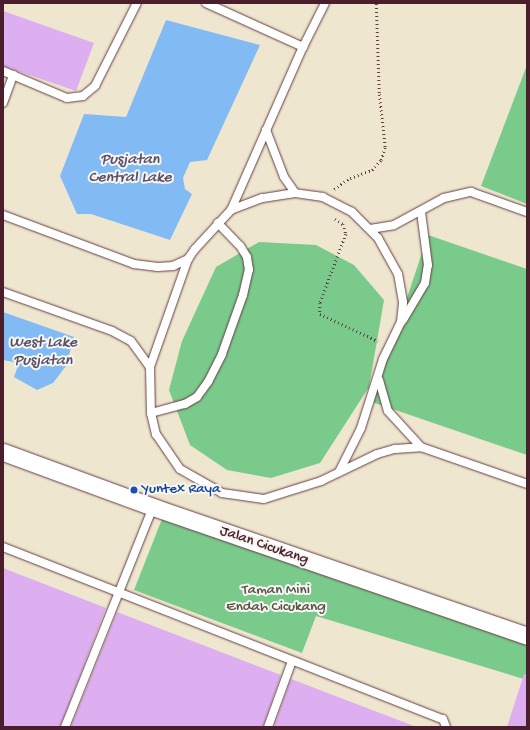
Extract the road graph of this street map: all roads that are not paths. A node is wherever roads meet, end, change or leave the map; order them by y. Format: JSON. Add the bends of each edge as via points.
{"nodes":[{"id":1,"x":137,"y":3,"type":"edge"},
{"id":2,"x":206,"y":3,"type":"edge"},
{"id":3,"x":324,"y":3,"type":"edge"},
{"id":4,"x":303,"y":47,"type":"junction"},
{"id":5,"x":3,"y":71,"type":"edge"},
{"id":6,"x":13,"y":75,"type":"junction"},
{"id":7,"x":3,"y":103,"type":"edge"},
{"id":8,"x":266,"y":130,"type":"junction"},
{"id":9,"x":295,"y":192,"type":"junction"},
{"id":10,"x":231,"y":210,"type":"junction"},
{"id":11,"x":421,"y":212,"type":"junction"},
{"id":12,"x":527,"y":212,"type":"edge"},
{"id":13,"x":3,"y":215,"type":"edge"},
{"id":14,"x":218,"y":223,"type":"junction"},
{"id":15,"x":370,"y":229,"type":"junction"},
{"id":16,"x":188,"y":259,"type":"junction"},
{"id":17,"x":3,"y":292,"type":"edge"},
{"id":18,"x":401,"y":322,"type":"junction"},
{"id":19,"x":150,"y":367,"type":"junction"},
{"id":20,"x":378,"y":379,"type":"junction"},
{"id":21,"x":151,"y":413,"type":"junction"},
{"id":22,"x":421,"y":447,"type":"junction"},
{"id":23,"x":3,"y":452,"type":"edge"},
{"id":24,"x":339,"y":472,"type":"junction"},
{"id":25,"x":527,"y":484,"type":"edge"},
{"id":26,"x":154,"y":507,"type":"junction"},
{"id":27,"x":3,"y":547,"type":"edge"},
{"id":28,"x":120,"y":592,"type":"junction"},
{"id":29,"x":527,"y":636,"type":"edge"},
{"id":30,"x":292,"y":661,"type":"junction"},
{"id":31,"x":65,"y":727,"type":"edge"},
{"id":32,"x":268,"y":727,"type":"edge"},
{"id":33,"x":446,"y":727,"type":"edge"}],
"edges":[{"from":1,"to":6,"type":"lane","via":[[95,86],[83,96],[67,98]]},
{"from":2,"to":4,"type":"lane"},
{"from":3,"to":4,"type":"lane"},
{"from":4,"to":8,"type":"lane"},
{"from":5,"to":6,"type":"lane"},
{"from":6,"to":7,"type":"lane"},
{"from":8,"to":9,"type":"lane","via":[[284,178]]},
{"from":8,"to":10,"type":"lane"},
{"from":9,"to":10,"type":"lane","via":[[262,198]]},
{"from":9,"to":15,"type":"lane","via":[[323,197],[352,212]]},
{"from":10,"to":14,"type":"lane"},
{"from":11,"to":12,"type":"lane","via":[[444,198],[471,192]]},
{"from":11,"to":15,"type":"lane","via":[[394,225]]},
{"from":11,"to":18,"type":"lane","via":[[428,265],[425,283]]},
{"from":13,"to":16,"type":"lane","via":[[134,264],[166,267]]},
{"from":14,"to":16,"type":"lane"},
{"from":14,"to":21,"type":"lane","via":[[247,257],[249,270],[243,295],[222,354],[197,397],[185,404]]},
{"from":15,"to":18,"type":"lane","via":[[398,274],[403,302]]},
{"from":16,"to":19,"type":"lane"},
{"from":17,"to":19,"type":"lane","via":[[112,331],[131,341]]},
{"from":18,"to":20,"type":"lane","via":[[383,359]]},
{"from":19,"to":21,"type":"lane"},
{"from":20,"to":22,"type":"lane","via":[[388,411]]},
{"from":20,"to":24,"type":"lane","via":[[361,428]]},
{"from":21,"to":24,"type":"lane","via":[[156,434],[180,469],[222,492],[264,499],[321,481]]},
{"from":22,"to":24,"type":"lane","via":[[395,449],[377,454]]},
{"from":22,"to":25,"type":"lane"},
{"from":23,"to":26,"type":"street","name":"Jalan Cicukang"},
{"from":26,"to":28,"type":"lane"},
{"from":26,"to":29,"type":"street","name":"Jalan Cicukang"},
{"from":27,"to":28,"type":"lane"},
{"from":28,"to":30,"type":"lane"},
{"from":28,"to":31,"type":"lane"},
{"from":30,"to":32,"type":"lane"},
{"from":30,"to":33,"type":"lane","via":[[443,719]]}]}
